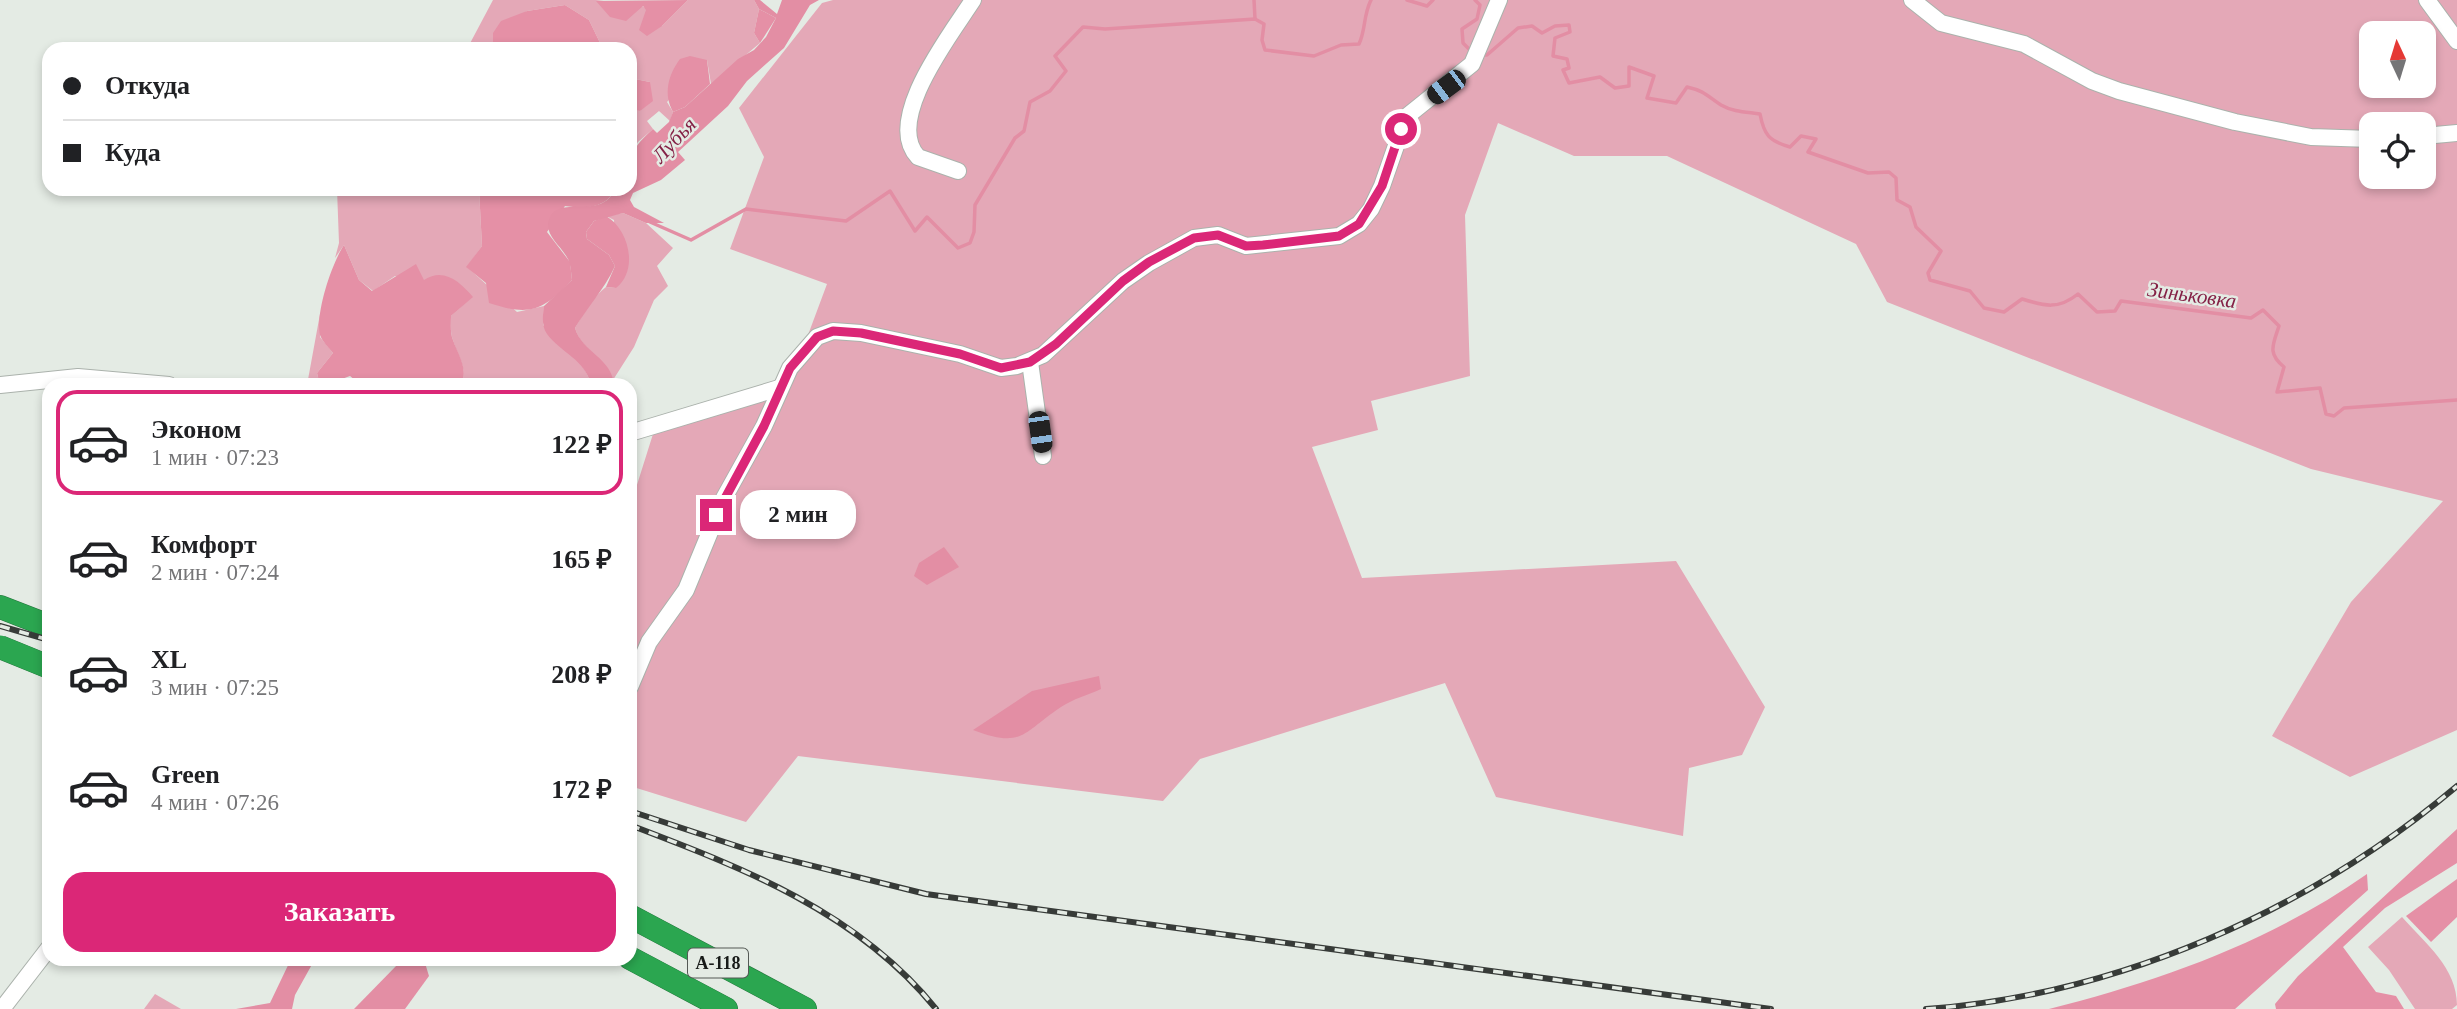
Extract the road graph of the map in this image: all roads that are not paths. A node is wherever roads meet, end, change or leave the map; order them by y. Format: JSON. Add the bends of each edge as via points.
{"nodes":[{"id":1,"x":974,"y":0,"type":"edge"},
{"id":2,"x":1499,"y":0,"type":"edge"},
{"id":3,"x":1912,"y":0,"type":"edge"},
{"id":4,"x":2427,"y":0,"type":"edge"},
{"id":5,"x":2457,"y":41,"type":"edge"},
{"id":6,"x":2457,"y":133,"type":"edge"},
{"id":7,"x":2436,"y":135,"type":"edge"},
{"id":8,"x":2359,"y":139,"type":"edge"},
{"id":9,"x":958,"y":171,"type":"dead end"},
{"id":10,"x":1030,"y":362,"type":"junction"},
{"id":11,"x":68,"y":378,"type":"edge"},
{"id":12,"x":90,"y":378,"type":"edge"},
{"id":13,"x":42,"y":380,"type":"edge"},
{"id":14,"x":0,"y":384,"type":"edge"},
{"id":15,"x":779,"y":388,"type":"junction"},
{"id":16,"x":637,"y":431,"type":"edge"},
{"id":17,"x":1043,"y":456,"type":"dead end"},
{"id":18,"x":0,"y":607,"type":"edge"},
{"id":19,"x":42,"y":623,"type":"edge"},
{"id":20,"x":0,"y":647,"type":"edge"},
{"id":21,"x":42,"y":664,"type":"edge"},
{"id":22,"x":637,"y":670,"type":"edge"},
{"id":23,"x":637,"y":920,"type":"edge"},
{"id":24,"x":42,"y":957,"type":"edge"},
{"id":25,"x":637,"y":962,"type":"edge"},
{"id":26,"x":2,"y":1009,"type":"edge"},
{"id":27,"x":726,"y":1009,"type":"edge"},
{"id":28,"x":805,"y":1009,"type":"edge"}],
"edges":[{"from":1,"to":9,"type":"street","via":[[934,60],[914,99],[909,122],[909,140],[918,157]]},
{"from":2,"to":10,"type":"street","via":[[1472,64],[1406,117],[1382,186],[1359,224],[1339,236],[1263,245],[1246,246],[1218,235],[1194,238],[1123,281],[1056,344]]},
{"from":3,"to":8,"type":"street","via":[[1941,23],[2024,44],[2119,91],[2235,122],[2311,137]]},
{"from":4,"to":5,"type":"street"},
{"from":6,"to":7,"type":"street"},
{"from":10,"to":15,"type":"street","via":[[1001,368],[960,354],[833,331],[804,348]]},
{"from":10,"to":17,"type":"street"},
{"from":11,"to":12,"type":"street"},
{"from":13,"to":14,"type":"street"},
{"from":15,"to":16,"type":"street"},
{"from":15,"to":22,"type":"street","via":[[719,509],[686,590],[649,642]]},
{"from":18,"to":19,"type":"highway"},
{"from":20,"to":21,"type":"highway","bridge":true},
{"from":23,"to":28,"type":"highway","number":"А-118"},
{"from":24,"to":26,"type":"street"},
{"from":25,"to":27,"type":"highway","number":"А-118"}]}
